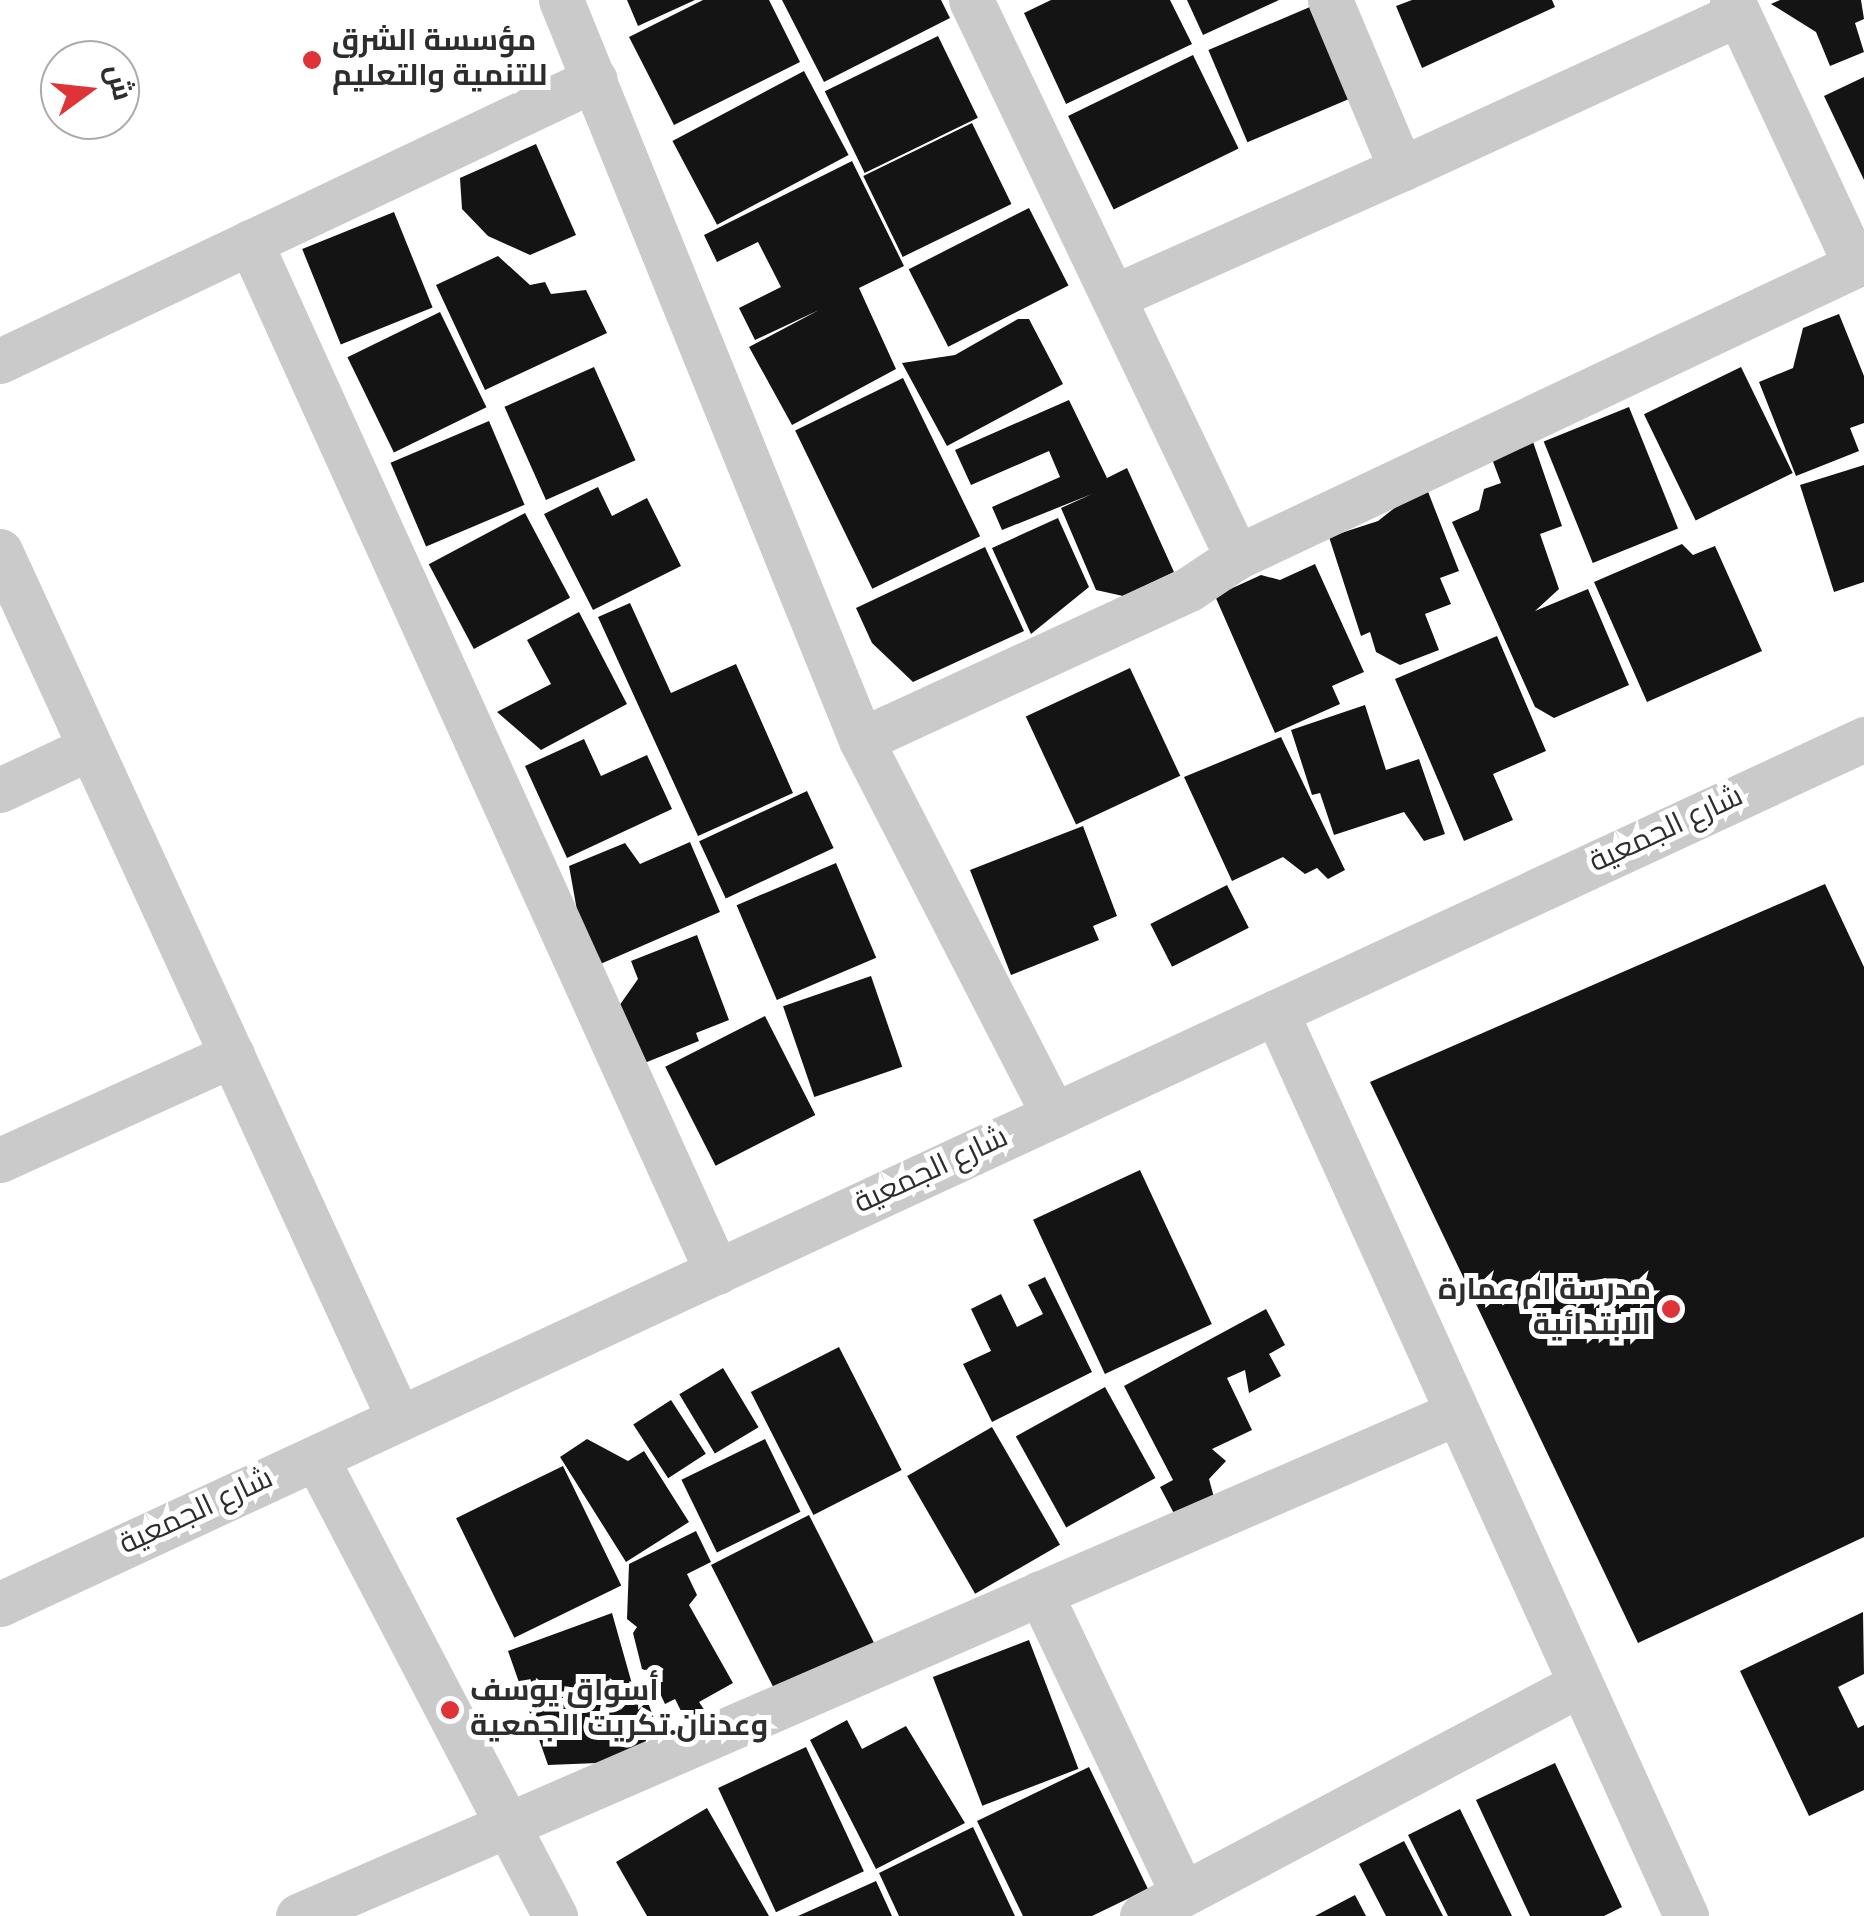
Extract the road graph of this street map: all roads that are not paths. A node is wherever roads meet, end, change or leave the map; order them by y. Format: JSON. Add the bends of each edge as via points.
{"nodes":[{"id":1,"x":560,"y":0,"type":"edge"},
{"id":2,"x":971,"y":0,"type":"edge"},
{"id":3,"x":1330,"y":0,"type":"edge"},
{"id":4,"x":1735,"y":7,"type":"edge"},
{"id":5,"x":595,"y":79,"type":"junction"},
{"id":6,"x":1402,"y":169,"type":"junction"},
{"id":7,"x":250,"y":242,"type":"junction"},
{"id":8,"x":1860,"y":262,"type":"edge"},
{"id":9,"x":1113,"y":297,"type":"junction"},
{"id":10,"x":0,"y":361,"type":"edge"},
{"id":11,"x":0,"y":551,"type":"edge"},
{"id":12,"x":1237,"y":557,"type":"junction"},
{"id":13,"x":1864,"y":739,"type":"edge"},
{"id":14,"x":861,"y":740,"type":"junction"},
{"id":15,"x":89,"y":748,"type":"junction"},
{"id":16,"x":0,"y":790,"type":"edge"},
{"id":17,"x":1276,"y":1012,"type":"junction"},
{"id":18,"x":232,"y":1056,"type":"junction"},
{"id":19,"x":1054,"y":1116,"type":"junction"},
{"id":20,"x":0,"y":1160,"type":"edge"},
{"id":21,"x":717,"y":1272,"type":"junction"},
{"id":22,"x":1456,"y":1413,"type":"junction"},
{"id":23,"x":399,"y":1419,"type":"junction"},
{"id":24,"x":316,"y":1458,"type":"junction"},
{"id":25,"x":1040,"y":1593,"type":"junction"},
{"id":26,"x":0,"y":1604,"type":"edge"},
{"id":27,"x":1578,"y":1686,"type":"junction"},
{"id":28,"x":508,"y":1824,"type":"junction"},
{"id":29,"x":1183,"y":1894,"type":"junction"},
{"id":30,"x":298,"y":1916,"type":"edge"},
{"id":31,"x":555,"y":1916,"type":"edge"},
{"id":32,"x":1142,"y":1916,"type":"edge"},
{"id":33,"x":1686,"y":1916,"type":"edge"}],
"edges":[{"from":1,"to":5,"type":"street"},
{"from":2,"to":9,"type":"street"},
{"from":3,"to":6,"type":"street"},
{"from":4,"to":6,"type":"street"},
{"from":4,"to":8,"type":"street"},
{"from":5,"to":7,"type":"street"},
{"from":5,"to":14,"type":"street"},
{"from":6,"to":9,"type":"street"},
{"from":7,"to":10,"type":"street"},
{"from":7,"to":21,"type":"street"},
{"from":8,"to":12,"type":"street"},
{"from":9,"to":12,"type":"street"},
{"from":11,"to":15,"type":"street"},
{"from":12,"to":14,"type":"street","via":[[1190,589]]},
{"from":13,"to":17,"type":"street","name":"شارع الجمعية"},
{"from":14,"to":19,"type":"street"},
{"from":15,"to":16,"type":"street"},
{"from":15,"to":18,"type":"street"},
{"from":17,"to":19,"type":"street","name":"شارع الجمعية"},
{"from":17,"to":22,"type":"street"},
{"from":18,"to":20,"type":"street"},
{"from":18,"to":23,"type":"street"},
{"from":19,"to":21,"type":"street","name":"شارع الجمعية"},
{"from":21,"to":23,"type":"street","name":"شارع الجمعية"},
{"from":22,"to":25,"type":"street"},
{"from":22,"to":27,"type":"street"},
{"from":23,"to":24,"type":"street","name":"شارع الجمعية"},
{"from":24,"to":26,"type":"street","name":"شارع الجمعية"},
{"from":24,"to":28,"type":"street"},
{"from":25,"to":28,"type":"street"},
{"from":25,"to":29,"type":"street"},
{"from":27,"to":29,"type":"street"},
{"from":27,"to":33,"type":"street"},
{"from":28,"to":30,"type":"street"},
{"from":28,"to":31,"type":"street"},
{"from":29,"to":32,"type":"street"}]}
